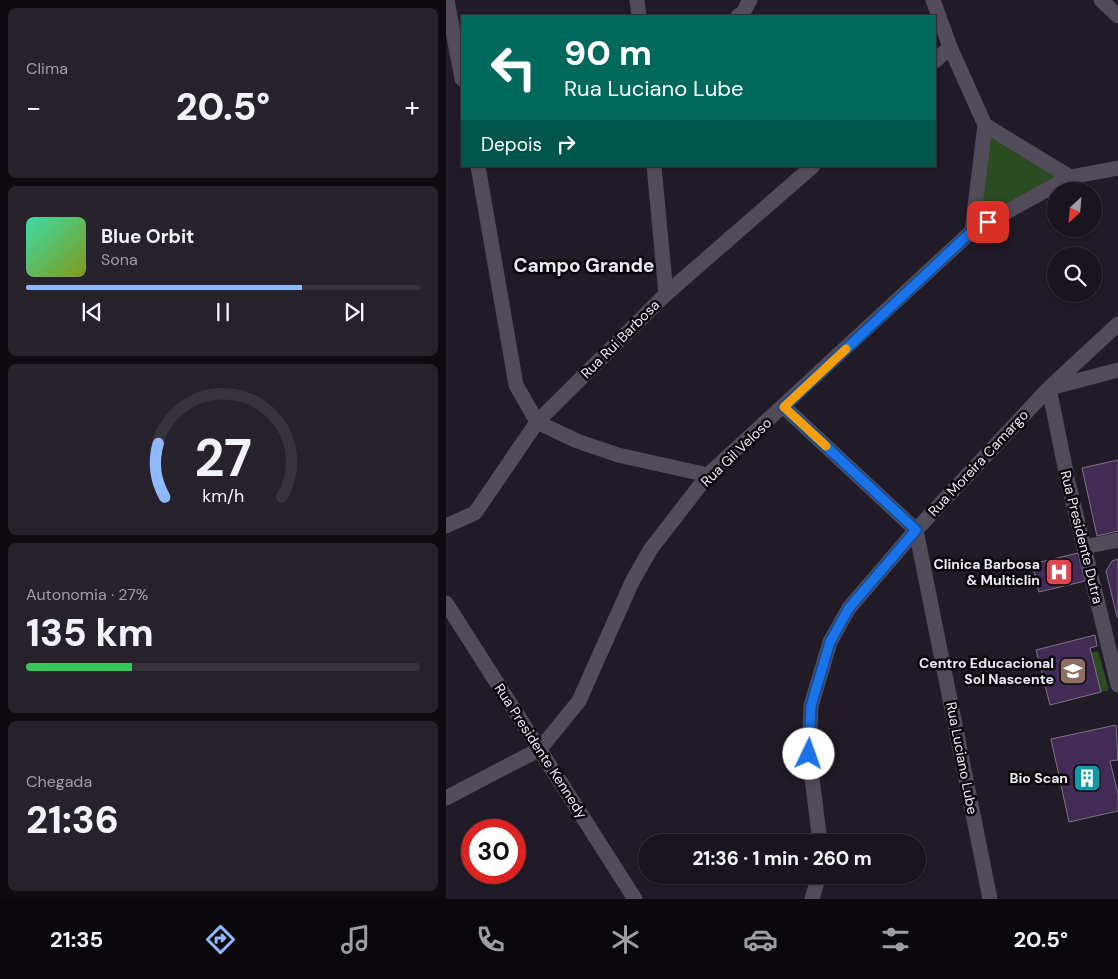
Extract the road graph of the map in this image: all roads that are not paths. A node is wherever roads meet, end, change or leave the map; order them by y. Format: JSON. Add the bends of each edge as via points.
{"nodes":[{"id":1,"x":446,"y":0,"type":"edge"},
{"id":2,"x":637,"y":0,"type":"edge"},
{"id":3,"x":750,"y":0,"type":"edge"},
{"id":4,"x":933,"y":0,"type":"edge"},
{"id":5,"x":1101,"y":0,"type":"edge"},
{"id":6,"x":639,"y":15,"type":"edge"},
{"id":7,"x":740,"y":15,"type":"edge"},
{"id":8,"x":1118,"y":16,"type":"edge"},
{"id":9,"x":950,"y":47,"type":"junction"},
{"id":10,"x":936,"y":60,"type":"edge"},
{"id":11,"x":461,"y":74,"type":"edge"},
{"id":12,"x":985,"y":125,"type":"junction"},
{"id":13,"x":478,"y":167,"type":"edge"},
{"id":14,"x":654,"y":167,"type":"edge"},
{"id":15,"x":812,"y":167,"type":"edge"},
{"id":16,"x":1118,"y":168,"type":"edge"},
{"id":17,"x":1070,"y":177,"type":"junction"},
{"id":18,"x":972,"y":231,"type":"junction"},
{"id":19,"x":666,"y":294,"type":"junction"},
{"id":20,"x":1118,"y":324,"type":"edge"},
{"id":21,"x":1118,"y":370,"type":"edge"},
{"id":22,"x":1049,"y":388,"type":"junction"},
{"id":23,"x":784,"y":407,"type":"junction"},
{"id":24,"x":537,"y":422,"type":"junction"},
{"id":25,"x":708,"y":475,"type":"junction"},
{"id":26,"x":446,"y":526,"type":"edge"},
{"id":27,"x":916,"y":530,"type":"junction"},
{"id":28,"x":1118,"y":540,"type":"edge"},
{"id":29,"x":1084,"y":547,"type":"junction"},
{"id":30,"x":446,"y":603,"type":"edge"},
{"id":31,"x":1118,"y":685,"type":"edge"},
{"id":32,"x":540,"y":749,"type":"junction"},
{"id":33,"x":446,"y":798,"type":"edge"},
{"id":34,"x":819,"y":834,"type":"edge"},
{"id":35,"x":816,"y":884,"type":"edge"},
{"id":36,"x":635,"y":899,"type":"edge"},
{"id":37,"x":812,"y":899,"type":"edge"},
{"id":38,"x":990,"y":899,"type":"edge"}],
"edges":[{"from":1,"to":11,"type":"street"},
{"from":2,"to":6,"type":"street"},
{"from":3,"to":7,"type":"street"},
{"from":4,"to":9,"type":"street"},
{"from":5,"to":8,"type":"street"},
{"from":9,"to":10,"type":"street"},
{"from":9,"to":12,"type":"street"},
{"from":12,"to":17,"type":"street"},
{"from":12,"to":18,"type":"street"},
{"from":13,"to":24,"type":"street","via":[[516,385]]},
{"from":14,"to":19,"type":"street"},
{"from":15,"to":19,"type":"street","name":"Rua Rui Barbosa"},
{"from":16,"to":17,"type":"street","name":"Rua Gil Veloso"},
{"from":17,"to":18,"type":"street","name":"Rua Gil Veloso"},
{"from":18,"to":23,"type":"street","name":"Rua Gil Veloso"},
{"from":19,"to":24,"type":"street","name":"Rua Rui Barbosa"},
{"from":20,"to":22,"type":"street","name":"Rua Moreira Camargo"},
{"from":21,"to":22,"type":"street"},
{"from":22,"to":27,"type":"street","name":"Rua Moreira Camargo"},
{"from":22,"to":29,"type":"street","name":"Rua Presidente Dutra"},
{"from":23,"to":25,"type":"street","name":"Rua Gil Veloso"},
{"from":23,"to":27,"type":"street"},
{"from":24,"to":25,"type":"street","via":[[577,441],[618,455]]},
{"from":24,"to":26,"type":"street","name":"Rua Rui Barbosa","via":[[475,513]]},
{"from":25,"to":32,"type":"street","name":"Rua Gil Veloso","via":[[650,550],[632,582],[579,700]]},
{"from":27,"to":34,"type":"street","name":"Rua Moreira Camargo","via":[[849,608],[830,642],[819,674],[811,706],[809,754]]},
{"from":27,"to":38,"type":"street","name":"Rua Luciano Lube"},
{"from":28,"to":29,"type":"street"},
{"from":29,"to":31,"type":"street","name":"Rua Presidente Dutra"},
{"from":30,"to":32,"type":"street","name":"Rua Presidente Kennedy"},
{"from":32,"to":33,"type":"street","name":"Rua Gil Veloso"},
{"from":32,"to":36,"type":"street","name":"Rua Presidente Kennedy"},
{"from":35,"to":37,"type":"street"}]}
